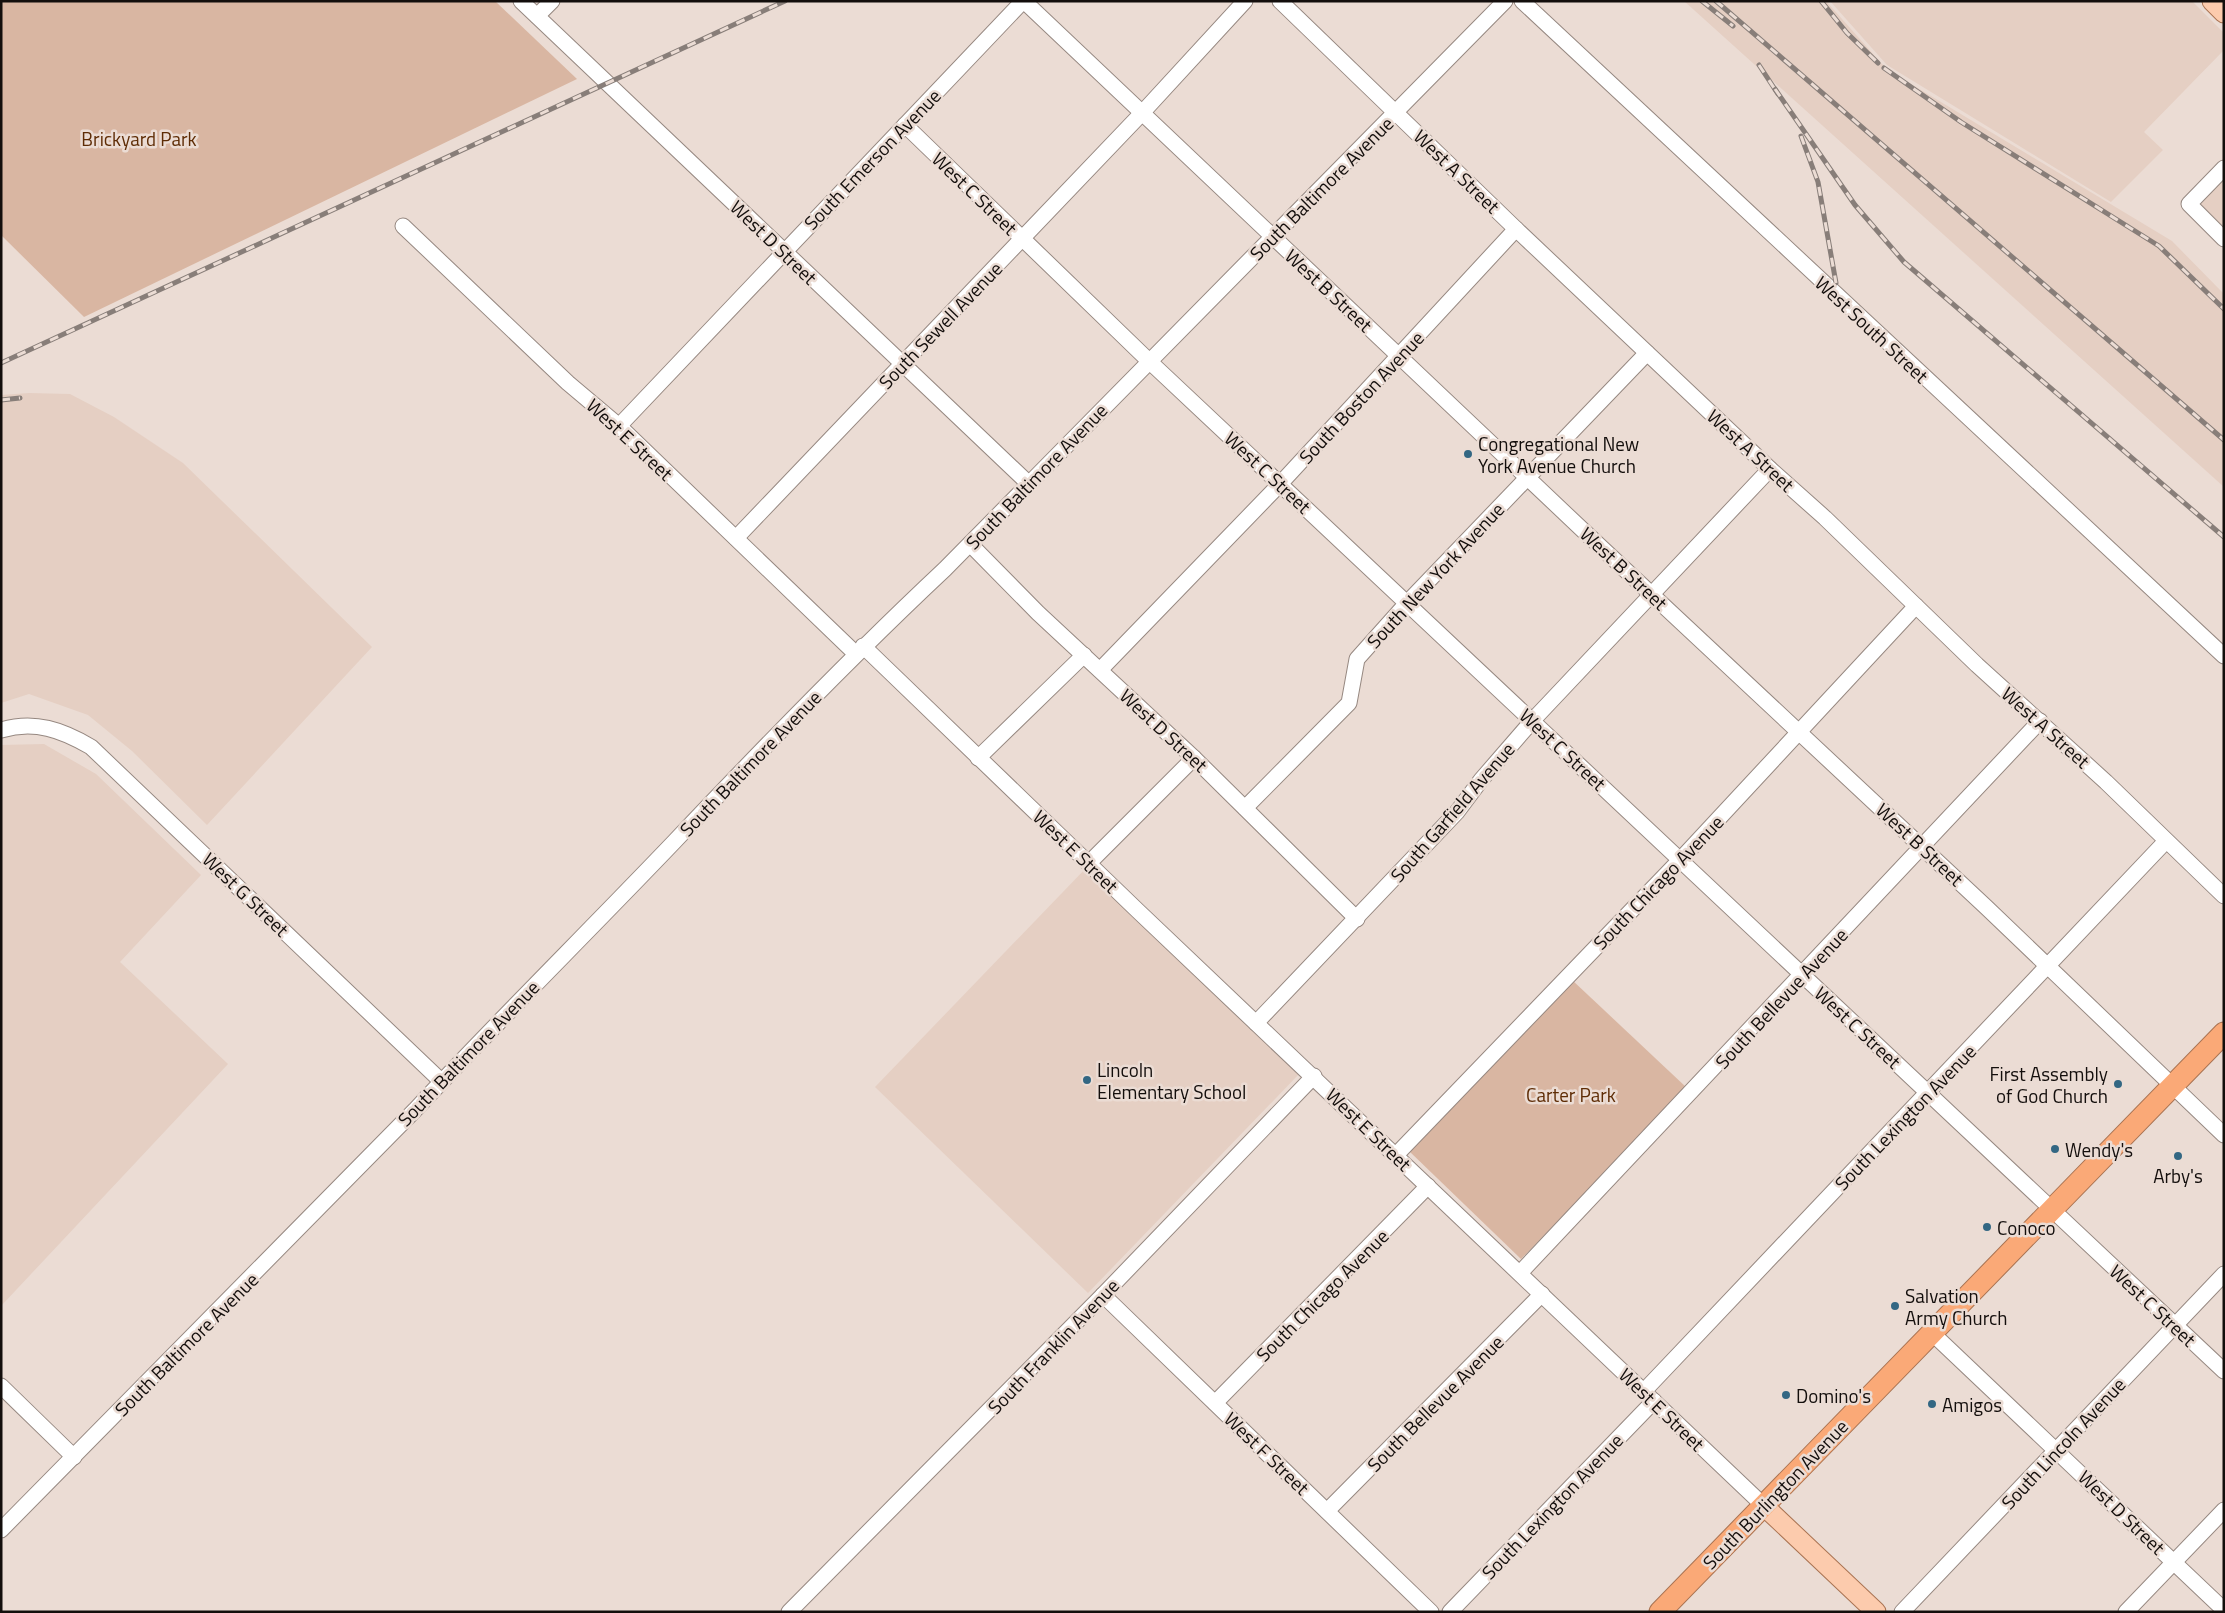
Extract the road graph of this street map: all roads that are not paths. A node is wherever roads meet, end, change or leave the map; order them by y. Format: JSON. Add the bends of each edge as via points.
{"nodes":[{"id":1,"x":521,"y":1,"type":"edge"},
{"id":2,"x":552,"y":1,"type":"edge"},
{"id":3,"x":1024,"y":1,"type":"edge"},
{"id":4,"x":1245,"y":1,"type":"edge"},
{"id":5,"x":1280,"y":1,"type":"edge"},
{"id":6,"x":1505,"y":1,"type":"edge"},
{"id":7,"x":1522,"y":1,"type":"edge"},
{"id":8,"x":2212,"y":1,"type":"edge"},
{"id":9,"x":2224,"y":12,"type":"edge"},
{"id":10,"x":537,"y":16,"type":"junction"},
{"id":11,"x":1396,"y":112,"type":"junction"},
{"id":12,"x":1142,"y":113,"type":"junction"},
{"id":13,"x":905,"y":125,"type":"junction"},
{"id":14,"x":2224,"y":168,"type":"edge"},
{"id":15,"x":403,"y":226,"type":"dead end"},
{"id":16,"x":1516,"y":229,"type":"junction"},
{"id":17,"x":1272,"y":237,"type":"junction"},
{"id":18,"x":1022,"y":239,"type":"junction"},
{"id":19,"x":2224,"y":239,"type":"edge"},
{"id":20,"x":783,"y":251,"type":"junction"},
{"id":21,"x":1647,"y":353,"type":"junction"},
{"id":22,"x":1399,"y":356,"type":"junction"},
{"id":23,"x":1149,"y":361,"type":"junction"},
{"id":24,"x":903,"y":364,"type":"junction"},
{"id":25,"x":619,"y":426,"type":"junction"},
{"id":26,"x":1770,"y":469,"type":"junction"},
{"id":27,"x":1527,"y":478,"type":"junction"},
{"id":28,"x":1028,"y":483,"type":"junction"},
{"id":29,"x":1280,"y":484,"type":"junction"},
{"id":30,"x":736,"y":538,"type":"junction"},
{"id":31,"x":970,"y":544,"type":"junction"},
{"id":32,"x":1652,"y":594,"type":"junction"},
{"id":33,"x":1407,"y":603,"type":"junction"},
{"id":34,"x":1916,"y":606,"type":"junction"},
{"id":35,"x":860,"y":650,"type":"junction"},
{"id":36,"x":1084,"y":655,"type":"junction"},
{"id":37,"x":2224,"y":656,"type":"edge"},
{"id":38,"x":1100,"y":670,"type":"junction"},
{"id":39,"x":1532,"y":720,"type":"junction"},
{"id":40,"x":2040,"y":720,"type":"junction"},
{"id":41,"x":1,"y":730,"type":"edge"},
{"id":42,"x":1799,"y":731,"type":"junction"},
{"id":43,"x":978,"y":758,"type":"junction"},
{"id":44,"x":1194,"y":758,"type":"junction"},
{"id":45,"x":1245,"y":808,"type":"junction"},
{"id":46,"x":2166,"y":841,"type":"junction"},
{"id":47,"x":1922,"y":847,"type":"junction"},
{"id":48,"x":1681,"y":859,"type":"junction"},
{"id":49,"x":1089,"y":863,"type":"junction"},
{"id":50,"x":2224,"y":896,"type":"edge"},
{"id":51,"x":1357,"y":919,"type":"junction"},
{"id":52,"x":2048,"y":967,"type":"junction"},
{"id":53,"x":1803,"y":975,"type":"junction"},
{"id":54,"x":1256,"y":1022,"type":"junction"},
{"id":55,"x":2224,"y":1032,"type":"edge"},
{"id":56,"x":1314,"y":1076,"type":"junction"},
{"id":57,"x":442,"y":1081,"type":"junction"},
{"id":58,"x":2172,"y":1086,"type":"junction"},
{"id":59,"x":1928,"y":1093,"type":"junction"},
{"id":60,"x":2224,"y":1134,"type":"edge"},
{"id":61,"x":1396,"y":1155,"type":"junction"},
{"id":62,"x":1428,"y":1186,"type":"junction"},
{"id":63,"x":2052,"y":1209,"type":"junction"},
{"id":64,"x":1520,"y":1274,"type":"junction"},
{"id":65,"x":2224,"y":1274,"type":"edge"},
{"id":66,"x":1542,"y":1294,"type":"junction"},
{"id":67,"x":1103,"y":1295,"type":"junction"},
{"id":68,"x":2175,"y":1325,"type":"junction"},
{"id":69,"x":1932,"y":1332,"type":"junction"},
{"id":70,"x":2224,"y":1372,"type":"edge"},
{"id":71,"x":1,"y":1386,"type":"edge"},
{"id":72,"x":1649,"y":1396,"type":"junction"},
{"id":73,"x":1215,"y":1403,"type":"junction"},
{"id":74,"x":2056,"y":1449,"type":"junction"},
{"id":75,"x":74,"y":1457,"type":"junction"},
{"id":76,"x":1764,"y":1506,"type":"junction"},
{"id":77,"x":2224,"y":1510,"type":"edge"},
{"id":78,"x":1327,"y":1511,"type":"junction"},
{"id":79,"x":1,"y":1530,"type":"edge"},
{"id":80,"x":2174,"y":1562,"type":"junction"},
{"id":81,"x":2224,"y":1610,"type":"edge"},
{"id":82,"x":790,"y":1612,"type":"edge"},
{"id":83,"x":1431,"y":1612,"type":"edge"},
{"id":84,"x":1450,"y":1612,"type":"edge"},
{"id":85,"x":1660,"y":1612,"type":"edge"},
{"id":86,"x":1876,"y":1612,"type":"edge"},
{"id":87,"x":1902,"y":1612,"type":"edge"},
{"id":88,"x":2126,"y":1612,"type":"edge"}],
"edges":[{"from":1,"to":10,"type":"street","name":"West D Street"},
{"from":2,"to":10,"type":"street"},
{"from":3,"to":12,"type":"street","name":"West B Street"},
{"from":3,"to":13,"type":"street","name":"South Emerson Avenue"},
{"from":4,"to":12,"type":"street","name":"South Sewell Avenue"},
{"from":5,"to":11,"type":"street","name":"West A Street"},
{"from":6,"to":11,"type":"street","name":"South Baltimore Avenue"},
{"from":7,"to":37,"type":"street","name":"West South Street"},
{"from":8,"to":9,"type":"main road"},
{"from":10,"to":20,"type":"street","name":"West D Street"},
{"from":11,"to":16,"type":"street","name":"West A Street"},
{"from":11,"to":17,"type":"street","name":"South Baltimore Avenue"},
{"from":12,"to":17,"type":"street","name":"West B Street"},
{"from":12,"to":18,"type":"street","name":"South Sewell Avenue"},
{"from":13,"to":18,"type":"street","name":"West C Street"},
{"from":13,"to":20,"type":"street","name":"South Emerson Avenue"},
{"from":14,"to":19,"type":"street","via":[[2189,204]]},
{"from":15,"to":25,"type":"street","name":"West E Street","via":[[554,370]]},
{"from":16,"to":21,"type":"street","name":"West A Street"},
{"from":16,"to":22,"type":"street","name":"South Boston Avenue"},
{"from":17,"to":22,"type":"street","name":"West B Street"},
{"from":17,"to":23,"type":"street","name":"South Baltimore Avenue"},
{"from":18,"to":23,"type":"street","name":"West C Street"},
{"from":18,"to":24,"type":"street","name":"South Sewell Avenue"},
{"from":20,"to":24,"type":"street","name":"West D Street"},
{"from":20,"to":25,"type":"street","name":"South Emerson Avenue"},
{"from":21,"to":26,"type":"street","name":"West A Street"},
{"from":21,"to":27,"type":"street","name":"South New York Avenue"},
{"from":22,"to":27,"type":"street","name":"West B Street"},
{"from":22,"to":29,"type":"street","name":"South Boston Avenue"},
{"from":23,"to":28,"type":"street","name":"South Baltimore Avenue"},
{"from":23,"to":29,"type":"street","name":"West C Street"},
{"from":24,"to":28,"type":"street","name":"West D Street"},
{"from":24,"to":30,"type":"street","name":"South Sewell Avenue"},
{"from":25,"to":30,"type":"street","name":"West E Street"},
{"from":26,"to":32,"type":"street","name":"South Garfield Avenue"},
{"from":26,"to":34,"type":"street","name":"West A Street"},
{"from":27,"to":32,"type":"street","name":"West B Street"},
{"from":27,"to":33,"type":"street","name":"South New York Avenue"},
{"from":28,"to":31,"type":"street","name":"South Baltimore Avenue"},
{"from":29,"to":33,"type":"street","name":"West C Street"},
{"from":29,"to":38,"type":"street","name":"South Boston Avenue"},
{"from":30,"to":35,"type":"street","name":"West E Street"},
{"from":31,"to":35,"type":"street","name":"South Baltimore Avenue"},
{"from":31,"to":36,"type":"street","name":"West D Street"},
{"from":32,"to":39,"type":"street","name":"South Garfield Avenue"},
{"from":32,"to":42,"type":"street","name":"West B Street"},
{"from":33,"to":39,"type":"street","name":"West C Street"},
{"from":33,"to":45,"type":"street","name":"South New York Avenue","via":[[1357,659],[1349,703]]},
{"from":34,"to":40,"type":"street","name":"West A Street"},
{"from":34,"to":42,"type":"street","name":"South Chicago Avenue"},
{"from":35,"to":43,"type":"street","name":"West E Street"},
{"from":35,"to":57,"type":"street","name":"South Baltimore Avenue"},
{"from":36,"to":38,"type":"street","name":"West D Street"},
{"from":36,"to":43,"type":"street"},
{"from":38,"to":44,"type":"street","name":"West D Street"},
{"from":39,"to":48,"type":"street","name":"West C Street"},
{"from":39,"to":51,"type":"street","name":"South Garfield Avenue","via":[[1458,812]]},
{"from":40,"to":46,"type":"street","name":"West A Street"},
{"from":40,"to":47,"type":"street","name":"South Bellevue Avenue"},
{"from":41,"to":57,"type":"street","name":"West G Street","via":[[18,725],[40,725],[70,734],[91,747]]},
{"from":42,"to":47,"type":"street","name":"West B Street"},
{"from":42,"to":48,"type":"street","name":"South Chicago Avenue"},
{"from":43,"to":49,"type":"street","name":"West E Street"},
{"from":44,"to":45,"type":"street","name":"West D Street"},
{"from":44,"to":49,"type":"street"},
{"from":45,"to":51,"type":"street","name":"West D Street"},
{"from":46,"to":50,"type":"street","name":"West A Street"},
{"from":46,"to":52,"type":"street","name":"South Lexington Avenue"},
{"from":47,"to":52,"type":"street","name":"West B Street"},
{"from":47,"to":53,"type":"street","name":"South Bellevue Avenue"},
{"from":48,"to":53,"type":"street","name":"West C Street"},
{"from":48,"to":61,"type":"street","name":"South Chicago Avenue"},
{"from":49,"to":54,"type":"street","name":"West E Street"},
{"from":51,"to":54,"type":"street","name":"South Garfield Avenue"},
{"from":52,"to":58,"type":"street","name":"West B Street"},
{"from":52,"to":59,"type":"street","name":"South Lexington Avenue"},
{"from":53,"to":59,"type":"street","name":"West C Street"},
{"from":53,"to":64,"type":"street","name":"South Bellevue Avenue"},
{"from":54,"to":56,"type":"street","name":"West E Street"},
{"from":55,"to":58,"type":"highway","name":"South Burlington Avenue"},
{"from":56,"to":61,"type":"street","name":"West E Street"},
{"from":56,"to":67,"type":"street","name":"South Franklin Avenue"},
{"from":57,"to":75,"type":"street","name":"South Baltimore Avenue"},
{"from":58,"to":60,"type":"street","name":"West B Street"},
{"from":58,"to":63,"type":"highway","name":"South Burlington Avenue"},
{"from":59,"to":63,"type":"street","name":"West C Street"},
{"from":59,"to":72,"type":"street","name":"South Lexington Avenue"},
{"from":61,"to":62,"type":"street","name":"West E Street"},
{"from":62,"to":64,"type":"street","name":"West E Street"},
{"from":62,"to":73,"type":"street","name":"South Chicago Avenue"},
{"from":63,"to":68,"type":"street","name":"West C Street"},
{"from":63,"to":69,"type":"highway","name":"South Burlington Avenue"},
{"from":64,"to":66,"type":"street","name":"West E Street"},
{"from":65,"to":68,"type":"street","name":"South Lincoln Avenue"},
{"from":66,"to":72,"type":"street","name":"West E Street"},
{"from":66,"to":78,"type":"street","name":"South Bellevue Avenue"},
{"from":67,"to":73,"type":"street","name":"West F Street"},
{"from":67,"to":82,"type":"street","name":"South Franklin Avenue"},
{"from":68,"to":70,"type":"street","name":"West C Street"},
{"from":68,"to":74,"type":"street","name":"South Lincoln Avenue"},
{"from":69,"to":74,"type":"street","name":"West D Street"},
{"from":69,"to":76,"type":"highway","name":"South Burlington Avenue"},
{"from":71,"to":75,"type":"street"},
{"from":72,"to":76,"type":"street","name":"West E Street"},
{"from":72,"to":84,"type":"street","name":"South Lexington Avenue"},
{"from":73,"to":78,"type":"street","name":"West F Street"},
{"from":74,"to":80,"type":"street","name":"West D Street"},
{"from":74,"to":87,"type":"street","name":"South Lincoln Avenue"},
{"from":75,"to":79,"type":"street","name":"South Baltimore Avenue"},
{"from":76,"to":85,"type":"highway","name":"South Burlington Avenue"},
{"from":76,"to":86,"type":"main road","name":"West E Street"},
{"from":77,"to":80,"type":"street"},
{"from":78,"to":83,"type":"street","name":"West F Street"},
{"from":80,"to":81,"type":"street","name":"West D Street"},
{"from":80,"to":88,"type":"street"}]}
